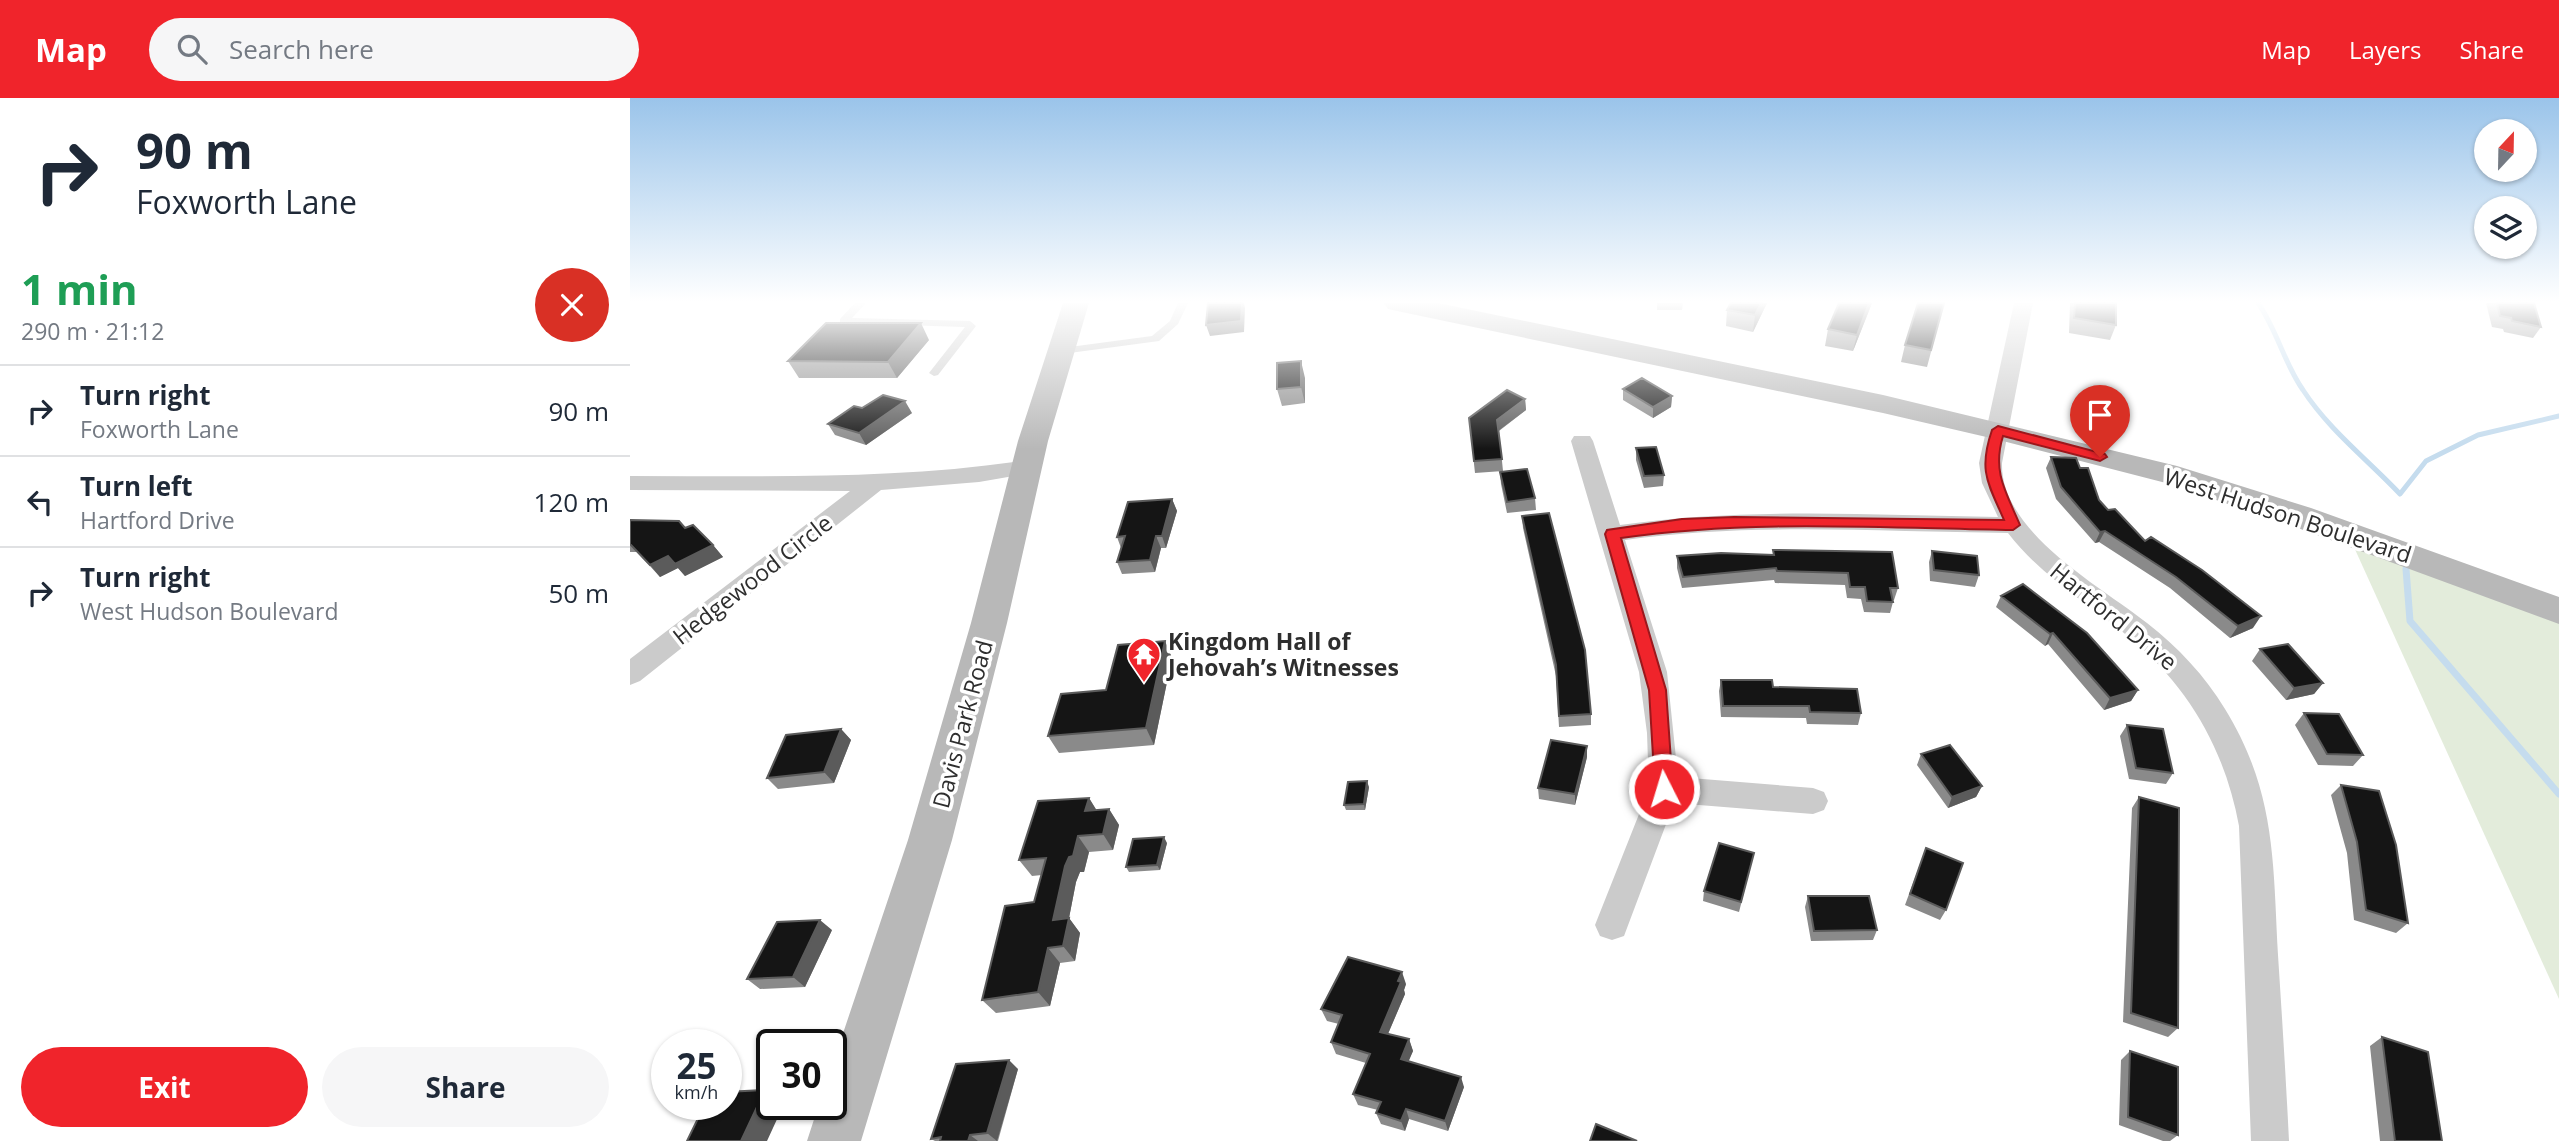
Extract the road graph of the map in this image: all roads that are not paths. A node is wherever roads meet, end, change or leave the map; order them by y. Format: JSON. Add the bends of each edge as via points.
{"nodes":[{"id":1,"x":1062,"y":351,"type":"edge"},
{"id":2,"x":951,"y":352,"type":"edge"},
{"id":3,"x":1647,"y":352,"type":"edge"},
{"id":4,"x":1698,"y":352,"type":"edge"},
{"id":5,"x":2014,"y":352,"type":"edge"},
{"id":6,"x":934,"y":373,"type":"dead end"},
{"id":7,"x":1999,"y":420,"type":"junction"},
{"id":8,"x":1582,"y":441,"type":"dead end"},
{"id":9,"x":1028,"y":467,"type":"junction"},
{"id":10,"x":630,"y":483,"type":"edge"},
{"id":11,"x":874,"y":484,"type":"junction"},
{"id":12,"x":2013,"y":525,"type":"junction"},
{"id":13,"x":1612,"y":534,"type":"junction"},
{"id":14,"x":2559,"y":586,"type":"edge"},
{"id":15,"x":2559,"y":611,"type":"edge"},
{"id":16,"x":630,"y":674,"type":"edge"},
{"id":17,"x":1664,"y":789,"type":"junction"},
{"id":18,"x":1813,"y":801,"type":"dead end"},
{"id":19,"x":1612,"y":925,"type":"dead end"},
{"id":20,"x":834,"y":1141,"type":"edge"},
{"id":21,"x":2270,"y":1141,"type":"edge"}],
"edges":[{"from":1,"to":9,"type":"main road","name":"Davis Park Road"},
{"from":2,"to":6,"type":"lane"},
{"from":3,"to":7,"type":"main road","name":"West Hudson Boulevard"},
{"from":4,"to":7,"type":"main road","name":"West Hudson Boulevard"},
{"from":5,"to":7,"type":"street","name":"Hartford Drive"},
{"from":7,"to":12,"type":"street","name":"Hartford Drive","via":[[1991,475]]},
{"from":7,"to":14,"type":"main road","name":"West Hudson Boulevard","via":[[2164,452],[2292,491]]},
{"from":7,"to":15,"type":"main road","name":"West Hudson Boulevard","via":[[2287,512]]},
{"from":8,"to":13,"type":"street"},
{"from":9,"to":11,"type":"street","name":"Hedgewood Circle"},
{"from":9,"to":20,"type":"main road","name":"Davis Park Road","via":[[930,840]]},
{"from":10,"to":11,"type":"street","name":"Hedgewood Circle"},
{"from":11,"to":16,"type":"street","name":"Hedgewood Circle"},
{"from":12,"to":13,"type":"street","via":[[1734,522]]},
{"from":12,"to":21,"type":"street","name":"Hartford Drive","via":[[2051,567],[2139,631],[2184,673],[2238,761],[2255,826]]},
{"from":13,"to":17,"type":"street","via":[[1657,690]]},
{"from":17,"to":18,"type":"street"},
{"from":17,"to":19,"type":"street"}]}
